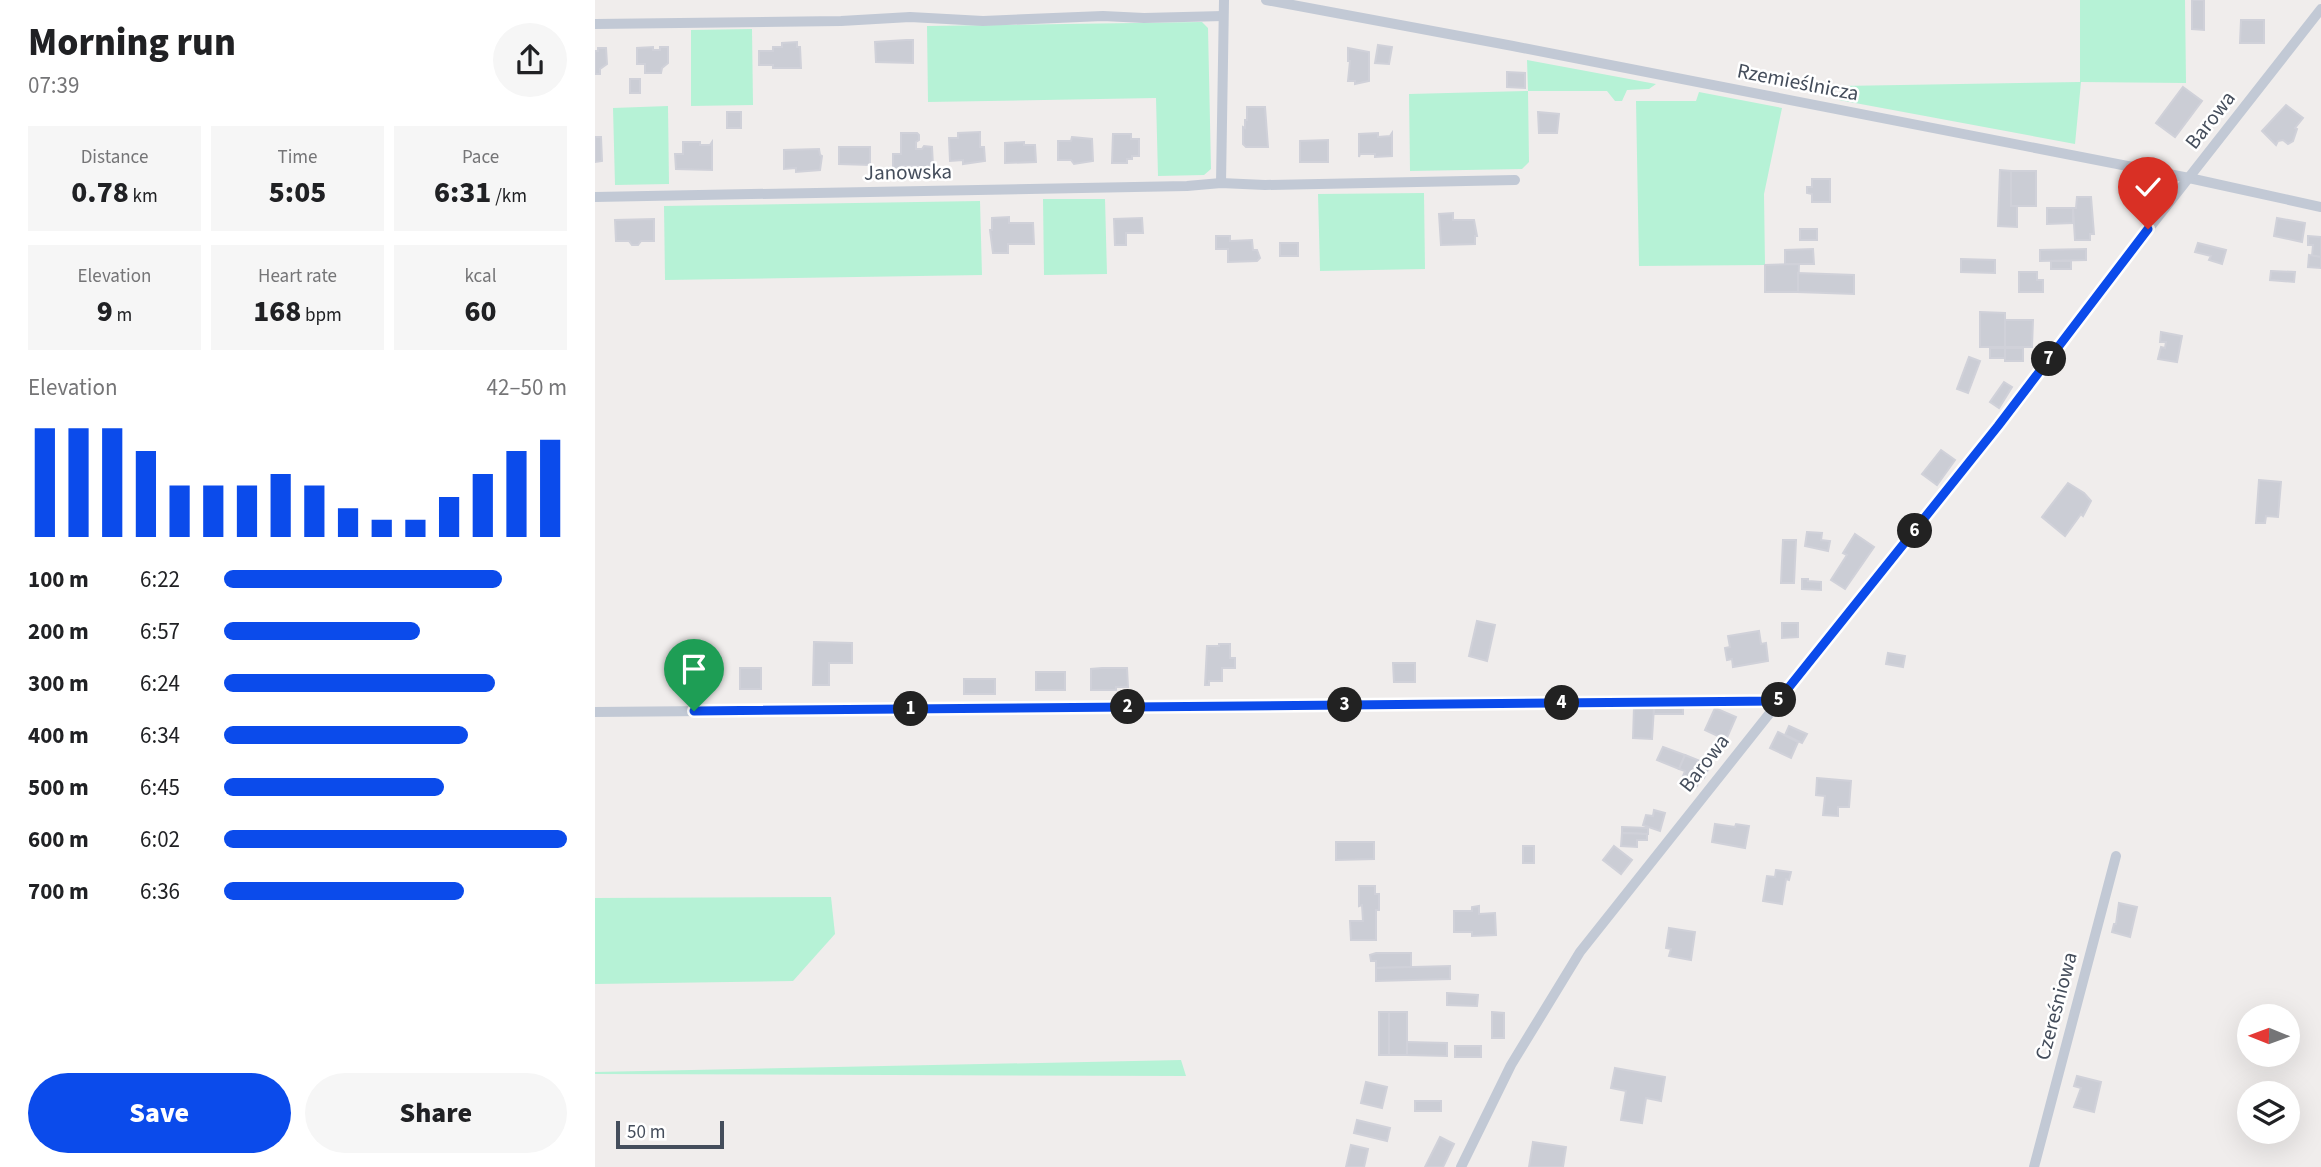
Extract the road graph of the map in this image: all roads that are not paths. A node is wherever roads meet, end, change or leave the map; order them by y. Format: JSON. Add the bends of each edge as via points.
{"nodes":[{"id":1,"x":1224,"y":0,"type":"edge"},
{"id":2,"x":1266,"y":0,"type":"edge"},
{"id":3,"x":2321,"y":9,"type":"edge"},
{"id":4,"x":1223,"y":16,"type":"junction"},
{"id":5,"x":595,"y":24,"type":"edge"},
{"id":6,"x":2189,"y":178,"type":"junction"},
{"id":7,"x":1515,"y":180,"type":"dead end"},
{"id":8,"x":1221,"y":183,"type":"junction"},
{"id":9,"x":595,"y":197,"type":"edge"},
{"id":10,"x":2321,"y":207,"type":"edge"},
{"id":11,"x":1778,"y":701,"type":"junction"},
{"id":12,"x":595,"y":712,"type":"edge"},
{"id":13,"x":2116,"y":856,"type":"dead end"},
{"id":14,"x":1461,"y":1167,"type":"edge"},
{"id":15,"x":2034,"y":1167,"type":"edge"}],
"edges":[{"from":1,"to":4,"type":"street"},
{"from":2,"to":6,"type":"street","name":"Rzemieślnicza"},
{"from":3,"to":6,"type":"street","name":"Barowa"},
{"from":4,"to":5,"type":"street"},
{"from":4,"to":8,"type":"street"},
{"from":6,"to":10,"type":"street","name":"Rzemieślnicza"},
{"from":6,"to":11,"type":"street","name":"Barowa"},
{"from":7,"to":8,"type":"street","name":"Janowska"},
{"from":8,"to":9,"type":"street","name":"Janowska"},
{"from":11,"to":12,"type":"street"},
{"from":11,"to":14,"type":"street","name":"Barowa","via":[[1580,952],[1511,1065]]},
{"from":13,"to":15,"type":"street","name":"Czereśniowa"}]}
